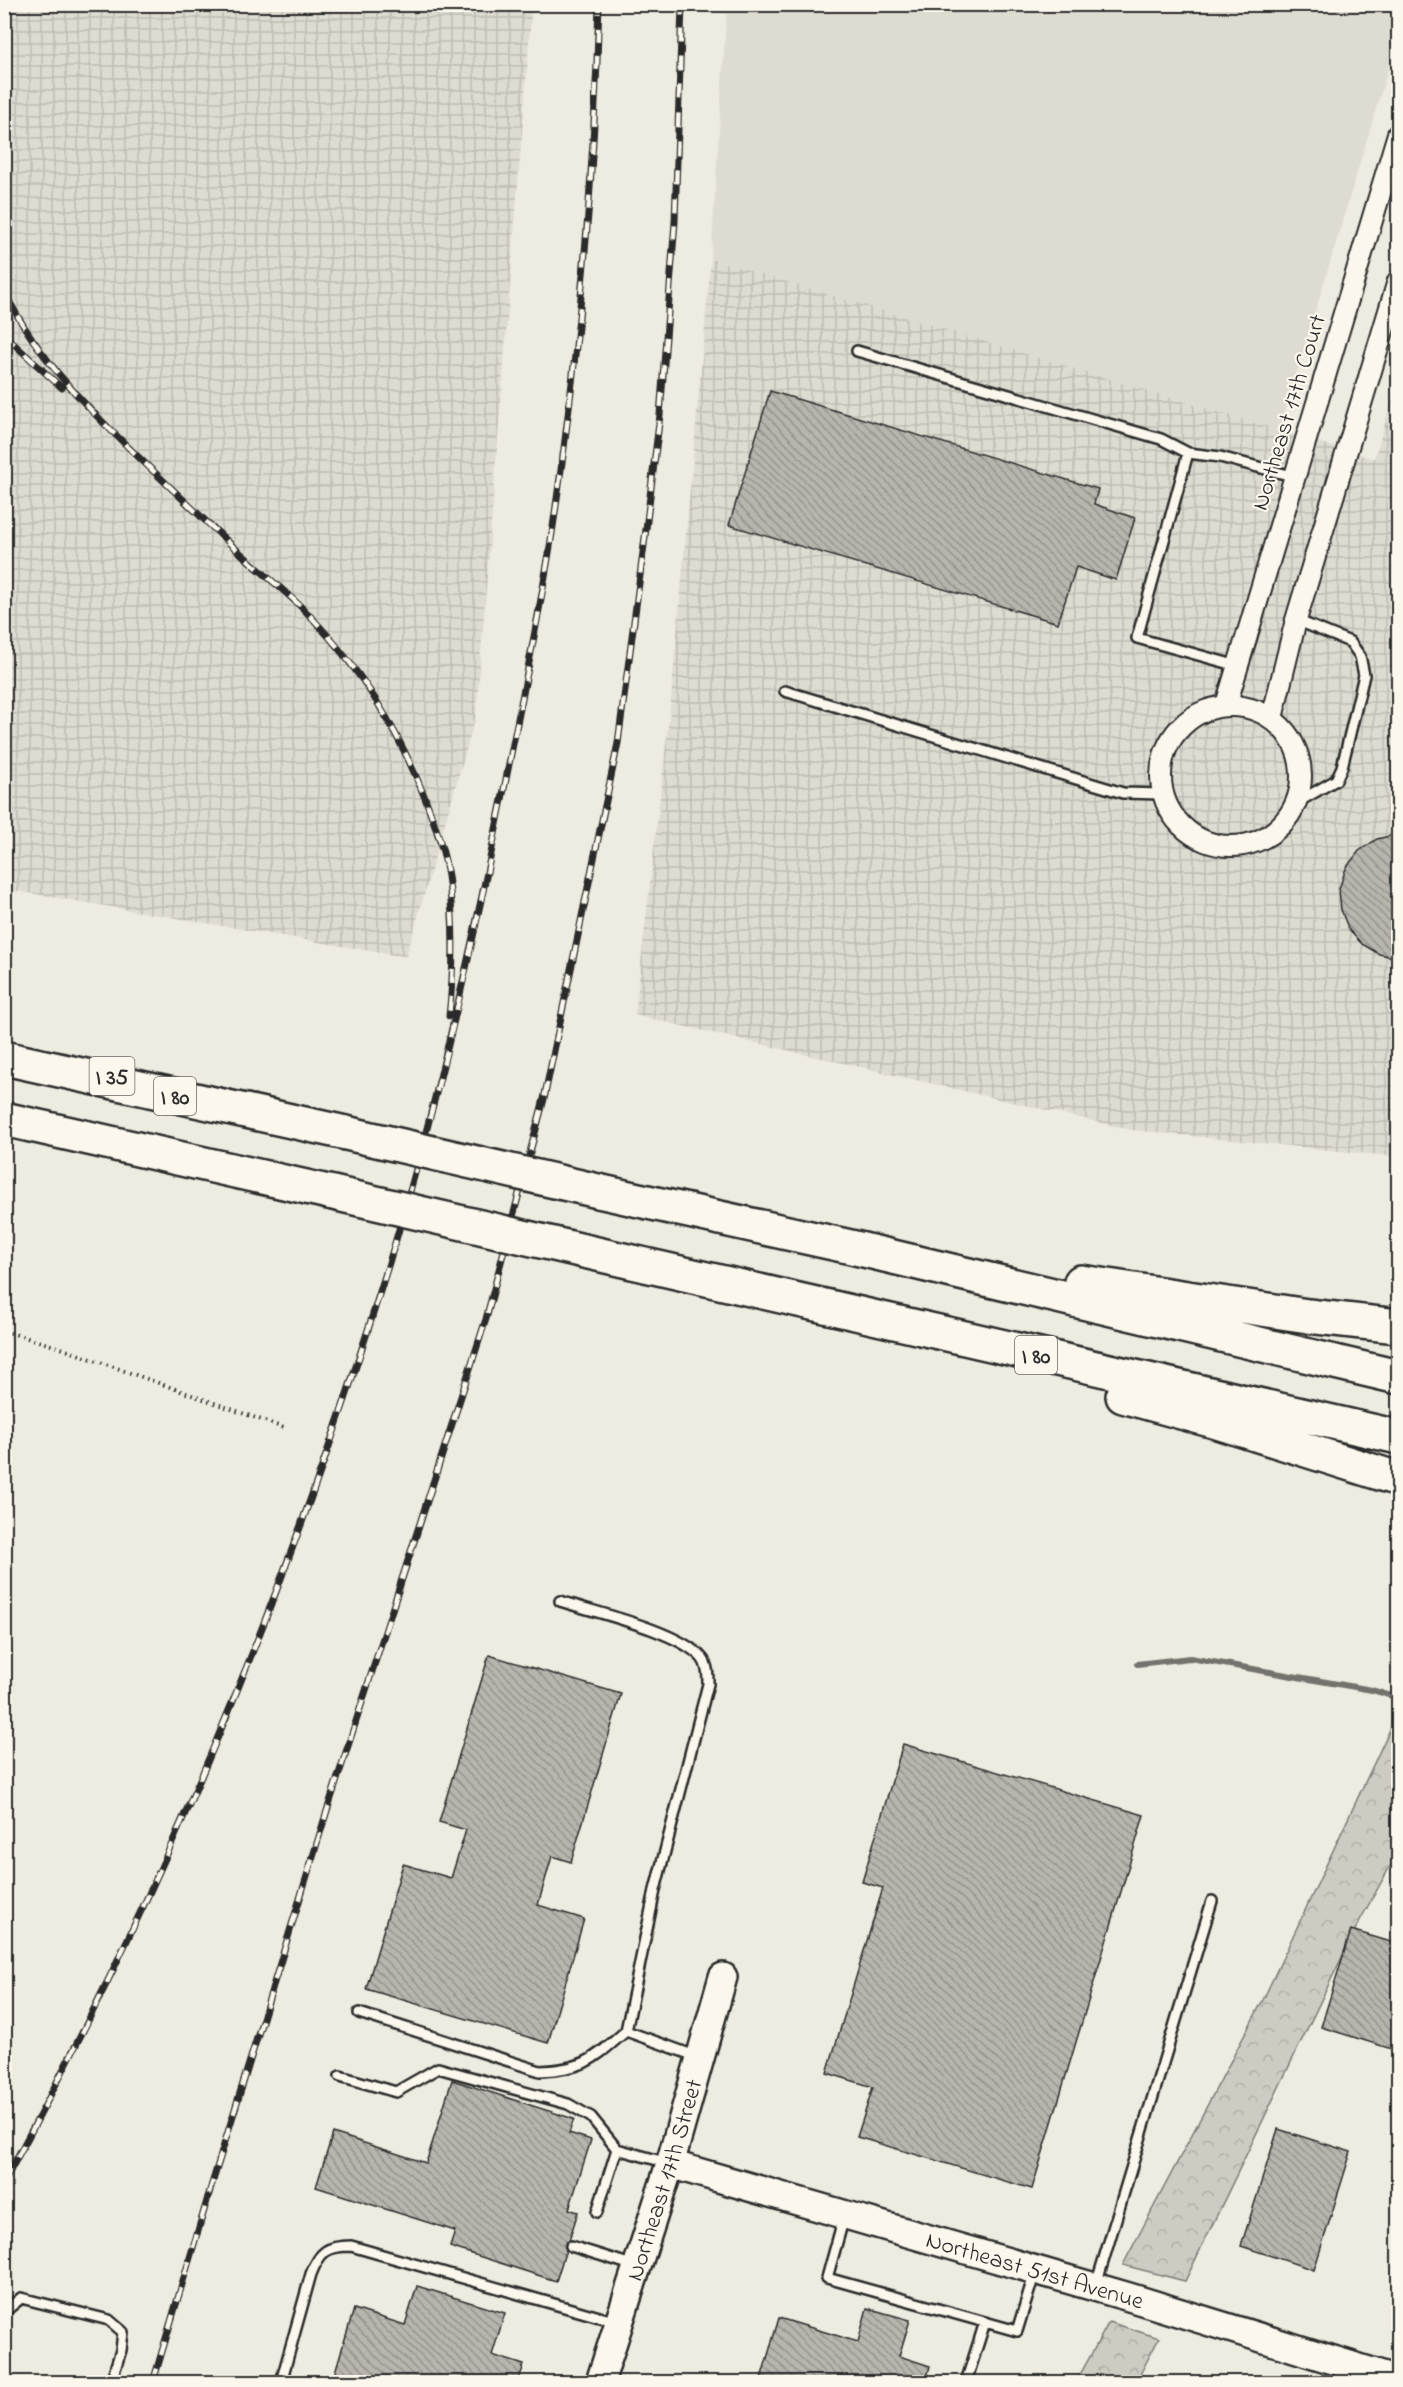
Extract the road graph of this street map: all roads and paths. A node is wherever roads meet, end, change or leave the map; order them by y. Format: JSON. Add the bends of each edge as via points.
{"nodes":[{"id":1,"x":1398,"y":134,"type":"edge"},
{"id":2,"x":1398,"y":281,"type":"edge"},
{"id":3,"x":857,"y":351,"type":"dead end"},
{"id":4,"x":1188,"y":453,"type":"junction"},
{"id":5,"x":1296,"y":477,"type":"junction"},
{"id":6,"x":1296,"y":620,"type":"junction"},
{"id":7,"x":1239,"y":666,"type":"junction"},
{"id":8,"x":785,"y":691,"type":"dead end"},
{"id":9,"x":1226,"y":705,"type":"junction"},
{"id":10,"x":1272,"y":718,"type":"junction"},
{"id":11,"x":1162,"y":794,"type":"junction"},
{"id":12,"x":1296,"y":803,"type":"junction"},
{"id":13,"x":4,"y":1048,"type":"edge"},
{"id":14,"x":4,"y":1058,"type":"edge"},
{"id":15,"x":219,"y":1105,"type":"junction"},
{"id":16,"x":4,"y":1119,"type":"edge"},
{"id":17,"x":851,"y":1247,"type":"junction"},
{"id":18,"x":673,"y":1272,"type":"junction"},
{"id":19,"x":1398,"y":1326,"type":"edge"},
{"id":20,"x":4,"y":1331,"type":"edge"},
{"id":21,"x":1398,"y":1377,"type":"edge"},
{"id":22,"x":284,"y":1428,"type":"dead end"},
{"id":23,"x":1398,"y":1437,"type":"edge"},
{"id":24,"x":1398,"y":1479,"type":"edge"},
{"id":25,"x":560,"y":1601,"type":"dead end"},
{"id":26,"x":1212,"y":1901,"type":"dead end"},
{"id":27,"x":723,"y":1977,"type":"dead end"},
{"id":28,"x":359,"y":2013,"type":"dead end"},
{"id":29,"x":626,"y":2031,"type":"junction"},
{"id":30,"x":700,"y":2058,"type":"junction"},
{"id":31,"x":340,"y":2076,"type":"dead end"},
{"id":32,"x":616,"y":2149,"type":"junction"},
{"id":33,"x":670,"y":2164,"type":"junction"},
{"id":34,"x":597,"y":2212,"type":"dead end"},
{"id":35,"x":845,"y":2214,"type":"junction"},
{"id":36,"x":571,"y":2246,"type":"dead end"},
{"id":37,"x":637,"y":2266,"type":"junction"},
{"id":38,"x":1036,"y":2270,"type":"junction"},
{"id":39,"x":1095,"y":2287,"type":"junction"},
{"id":40,"x":4,"y":2312,"type":"edge"},
{"id":41,"x":985,"y":2322,"type":"junction"},
{"id":42,"x":619,"y":2323,"type":"junction"},
{"id":43,"x":1398,"y":2380,"type":"edge"},
{"id":44,"x":111,"y":2382,"type":"edge"},
{"id":45,"x":281,"y":2382,"type":"edge"},
{"id":46,"x":600,"y":2382,"type":"edge"},
{"id":47,"x":966,"y":2382,"type":"edge"}],
"edges":[{"from":1,"to":5,"type":"street","name":"Northeast 17th Court"},
{"from":2,"to":6,"type":"street"},
{"from":3,"to":4,"type":"lane","via":[[1161,439]]},
{"from":4,"to":5,"type":"lane","via":[[1220,457]]},
{"from":4,"to":7,"type":"lane","via":[[1137,638]]},
{"from":5,"to":7,"type":"street","name":"Northeast 17th Court"},
{"from":6,"to":10,"type":"street"},
{"from":6,"to":12,"type":"lane","via":[[1350,642],[1360,656],[1364,675],[1336,780]]},
{"from":7,"to":9,"type":"street","name":"Northeast 17th Court"},
{"from":8,"to":11,"type":"lane","via":[[1123,793]]},
{"from":9,"to":10,"type":"street","via":[[1250,707]]},
{"from":9,"to":11,"type":"street","via":[[1187,720],[1173,735],[1160,774]]},
{"from":10,"to":12,"type":"street","via":[[1289,735],[1299,756],[1302,780]]},
{"from":11,"to":12,"type":"street","via":[[1186,831],[1205,842],[1226,846],[1248,844],[1268,836],[1285,822]]},
{"from":13,"to":15,"type":"highway","number":"I 35"},
{"from":14,"to":15,"type":"highway","number":"I 80"},
{"from":15,"to":17,"type":"highway","number":"I 80","bridge":true},
{"from":16,"to":18,"type":"highway","number":"I 80","bridge":true},
{"from":17,"to":19,"type":"highway"},
{"from":17,"to":21,"type":"highway","number":"I 80"},
{"from":18,"to":23,"type":"highway","number":"I 80"},
{"from":18,"to":24,"type":"highway","via":[[1214,1421]]},
{"from":20,"to":22,"type":"path"},
{"from":25,"to":29,"type":"lane","via":[[672,1638],[703,1659],[708,1671],[708,1684],[655,1890]]},
{"from":26,"to":39,"type":"lane"},
{"from":27,"to":30,"type":"street","name":"Northeast 17th Street"},
{"from":28,"to":29,"type":"lane","via":[[540,2071],[563,2070],[589,2062]]},
{"from":29,"to":30,"type":"lane"},
{"from":30,"to":33,"type":"street","name":"Northeast 17th Street"},
{"from":31,"to":32,"type":"lane","via":[[396,2092],[438,2068],[568,2104],[591,2117]]},
{"from":32,"to":33,"type":"lane"},
{"from":32,"to":34,"type":"lane"},
{"from":33,"to":35,"type":"street","name":"Northeast 51st Avenue"},
{"from":33,"to":37,"type":"street","name":"Northeast 17th Street"},
{"from":35,"to":38,"type":"street","name":"Northeast 51st Avenue"},
{"from":35,"to":41,"type":"lane","via":[[827,2278]]},
{"from":36,"to":37,"type":"lane"},
{"from":37,"to":42,"type":"street","name":"Northeast 17th Street"},
{"from":38,"to":39,"type":"street","name":"Northeast 51st Avenue"},
{"from":38,"to":41,"type":"lane","via":[[1017,2331]]},
{"from":39,"to":43,"type":"street","name":"Northeast 51st Avenue","via":[[1360,2372]]},
{"from":40,"to":44,"type":"lane","via":[[21,2298],[109,2320],[123,2332]]},
{"from":41,"to":47,"type":"lane"},
{"from":42,"to":45,"type":"lane","via":[[351,2246],[334,2246],[317,2259],[311,2274]]},
{"from":42,"to":46,"type":"street","name":"Northeast 17th Street"}]}
